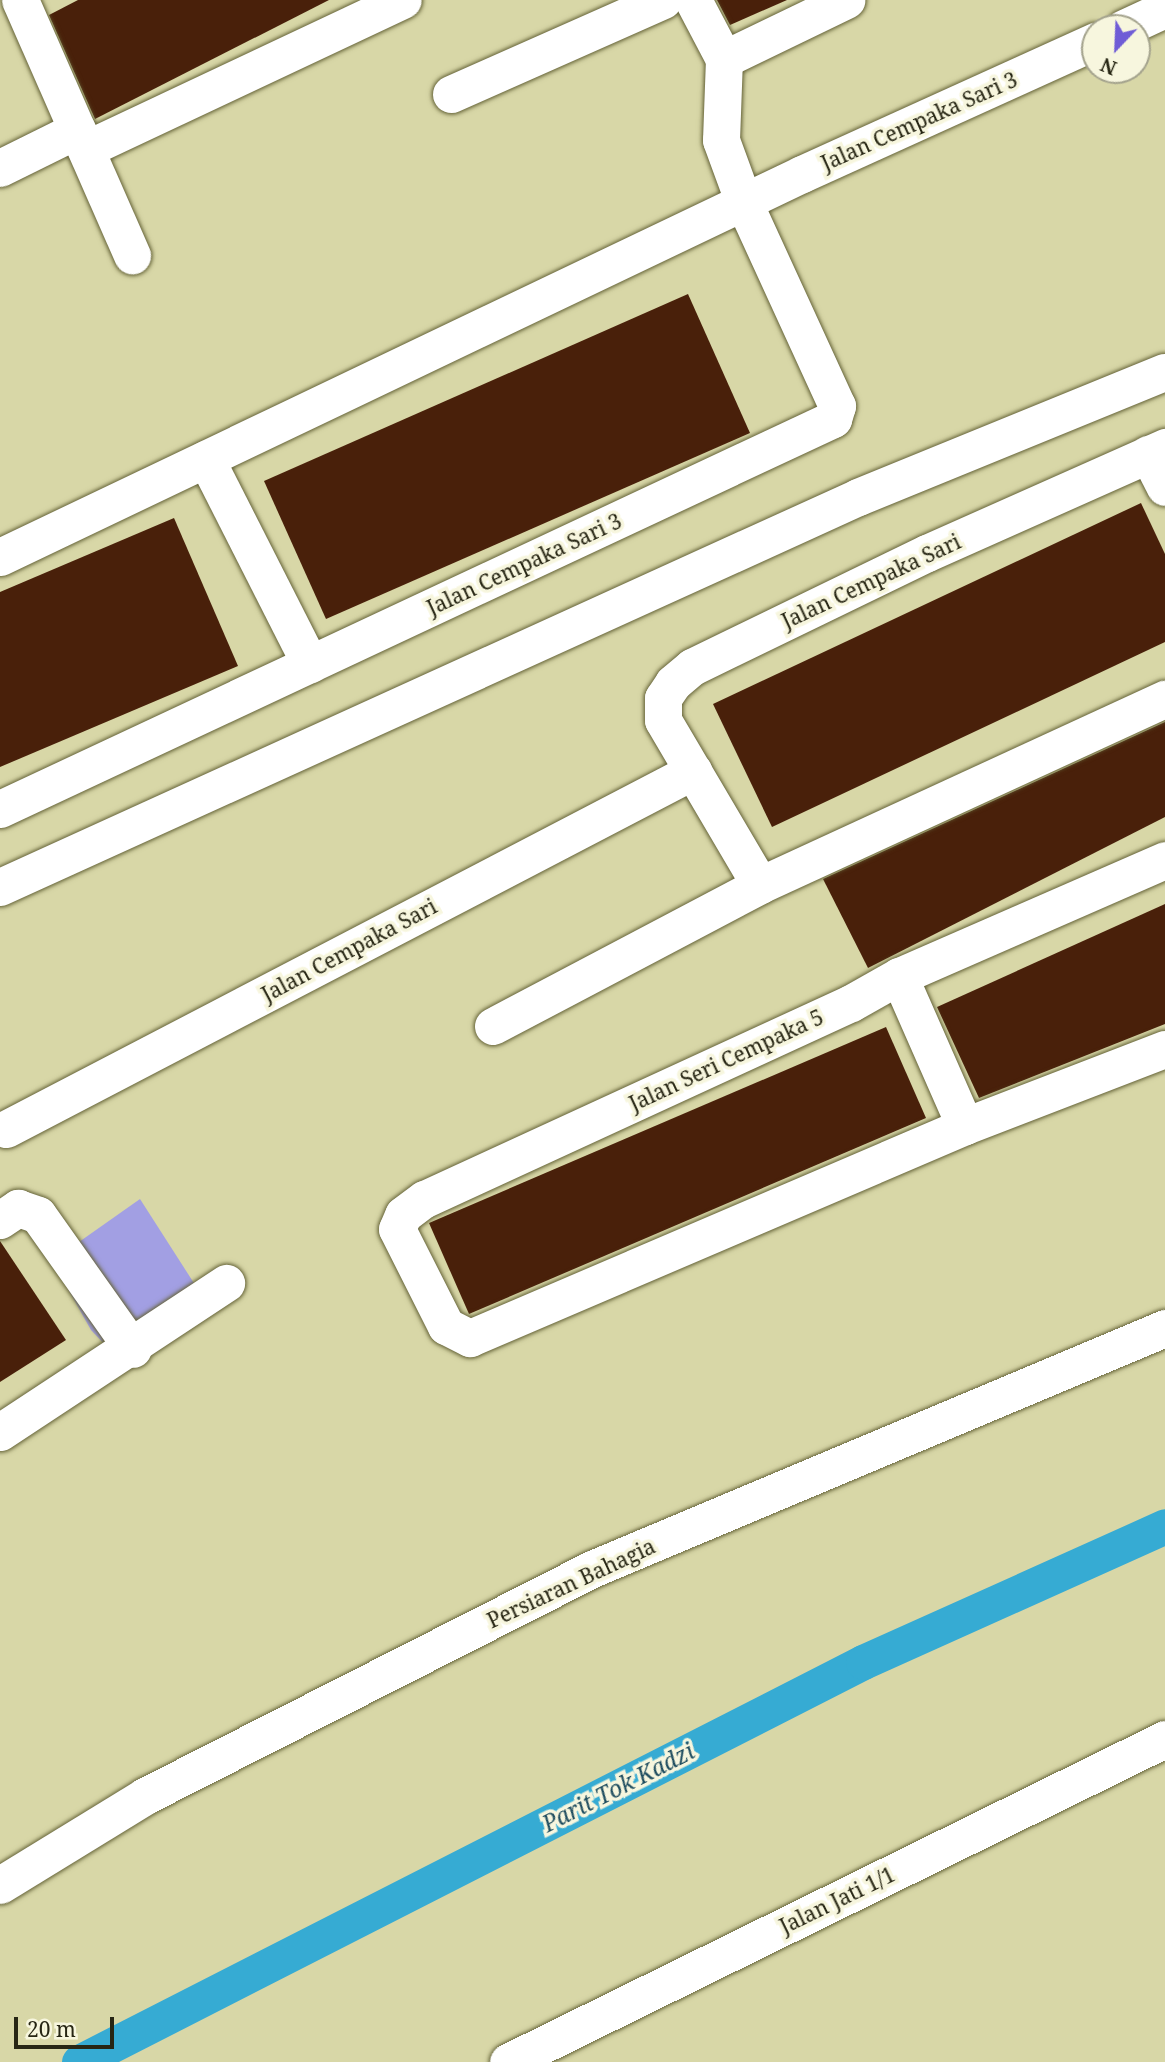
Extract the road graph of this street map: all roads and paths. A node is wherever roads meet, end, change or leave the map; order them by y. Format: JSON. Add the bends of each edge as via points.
{"nodes":[{"id":1,"x":20,"y":0,"type":"edge"},
{"id":2,"x":403,"y":0,"type":"edge"},
{"id":3,"x":663,"y":0,"type":"edge"},
{"id":4,"x":693,"y":0,"type":"edge"},
{"id":5,"x":846,"y":0,"type":"edge"},
{"id":6,"x":1081,"y":47,"type":"edge"},
{"id":7,"x":724,"y":60,"type":"junction"},
{"id":8,"x":451,"y":94,"type":"dead end"},
{"id":9,"x":82,"y":139,"type":"junction"},
{"id":10,"x":0,"y":167,"type":"edge"},
{"id":11,"x":744,"y":203,"type":"junction"},
{"id":12,"x":132,"y":255,"type":"dead end"},
{"id":13,"x":1165,"y":372,"type":"edge"},
{"id":14,"x":1156,"y":450,"type":"edge"},
{"id":15,"x":206,"y":459,"type":"junction"},
{"id":16,"x":1165,"y":487,"type":"edge"},
{"id":17,"x":0,"y":557,"type":"edge"},
{"id":18,"x":310,"y":664,"type":"junction"},
{"id":19,"x":1165,"y":699,"type":"edge"},
{"id":20,"x":693,"y":771,"type":"junction"},
{"id":21,"x":0,"y":809,"type":"edge"},
{"id":22,"x":1165,"y":860,"type":"edge"},
{"id":23,"x":760,"y":885,"type":"junction"},
{"id":24,"x":0,"y":887,"type":"edge"},
{"id":25,"x":898,"y":976,"type":"junction"},
{"id":26,"x":493,"y":1026,"type":"dead end"},
{"id":27,"x":1165,"y":1049,"type":"edge"},
{"id":28,"x":965,"y":1126,"type":"junction"},
{"id":29,"x":6,"y":1129,"type":"dead end"},
{"id":30,"x":0,"y":1220,"type":"edge"},
{"id":31,"x":226,"y":1283,"type":"dead end"},
{"id":32,"x":1165,"y":1328,"type":"edge"},
{"id":33,"x":133,"y":1349,"type":"junction"},
{"id":34,"x":0,"y":1432,"type":"edge"},
{"id":35,"x":1165,"y":1739,"type":"edge"},
{"id":36,"x":0,"y":1885,"type":"edge"},
{"id":37,"x":508,"y":2062,"type":"edge"}],
"edges":[{"from":1,"to":9,"type":"street"},
{"from":2,"to":9,"type":"street"},
{"from":3,"to":8,"type":"street"},
{"from":4,"to":7,"type":"street"},
{"from":5,"to":7,"type":"street"},
{"from":6,"to":11,"type":"street","name":"Jalan Cempaka Sari 3"},
{"from":7,"to":11,"type":"street","via":[[721,140]]},
{"from":9,"to":10,"type":"street"},
{"from":9,"to":12,"type":"street"},
{"from":11,"to":15,"type":"street","name":"Jalan Cempaka Sari 3"},
{"from":11,"to":18,"type":"street","name":"Jalan Cempaka Sari 3","via":[[837,406],[828,424]]},
{"from":13,"to":24,"type":"street","via":[[858,497]]},
{"from":14,"to":16,"type":"street"},
{"from":14,"to":20,"type":"street","name":"Jalan Cempaka Sari","via":[[692,667],[663,698],[663,720]]},
{"from":15,"to":17,"type":"street","name":"Jalan Cempaka Sari 3"},
{"from":15,"to":18,"type":"street"},
{"from":18,"to":21,"type":"street","name":"Jalan Cempaka Sari 3"},
{"from":19,"to":23,"type":"street"},
{"from":20,"to":23,"type":"street","name":"Jalan Cempaka Sari"},
{"from":20,"to":29,"type":"street","name":"Jalan Cempaka Sari"},
{"from":22,"to":25,"type":"street","name":"Jalan Seri Cempaka 5"},
{"from":23,"to":26,"type":"street"},
{"from":25,"to":28,"type":"street"},
{"from":25,"to":28,"type":"street","name":"Jalan Seri Cempaka 5","via":[[851,1003],[424,1199],[403,1215],[397,1230],[446,1326],[470,1338]]},
{"from":27,"to":28,"type":"street"},
{"from":30,"to":33,"type":"street","via":[[18,1208],[38,1215]]},
{"from":31,"to":33,"type":"street"},
{"from":32,"to":36,"type":"street","name":"Persiaran Bahagia","via":[[592,1569],[145,1796]]},
{"from":33,"to":34,"type":"street"},
{"from":35,"to":37,"type":"street","name":"Jalan Jati 1/1"}]}
